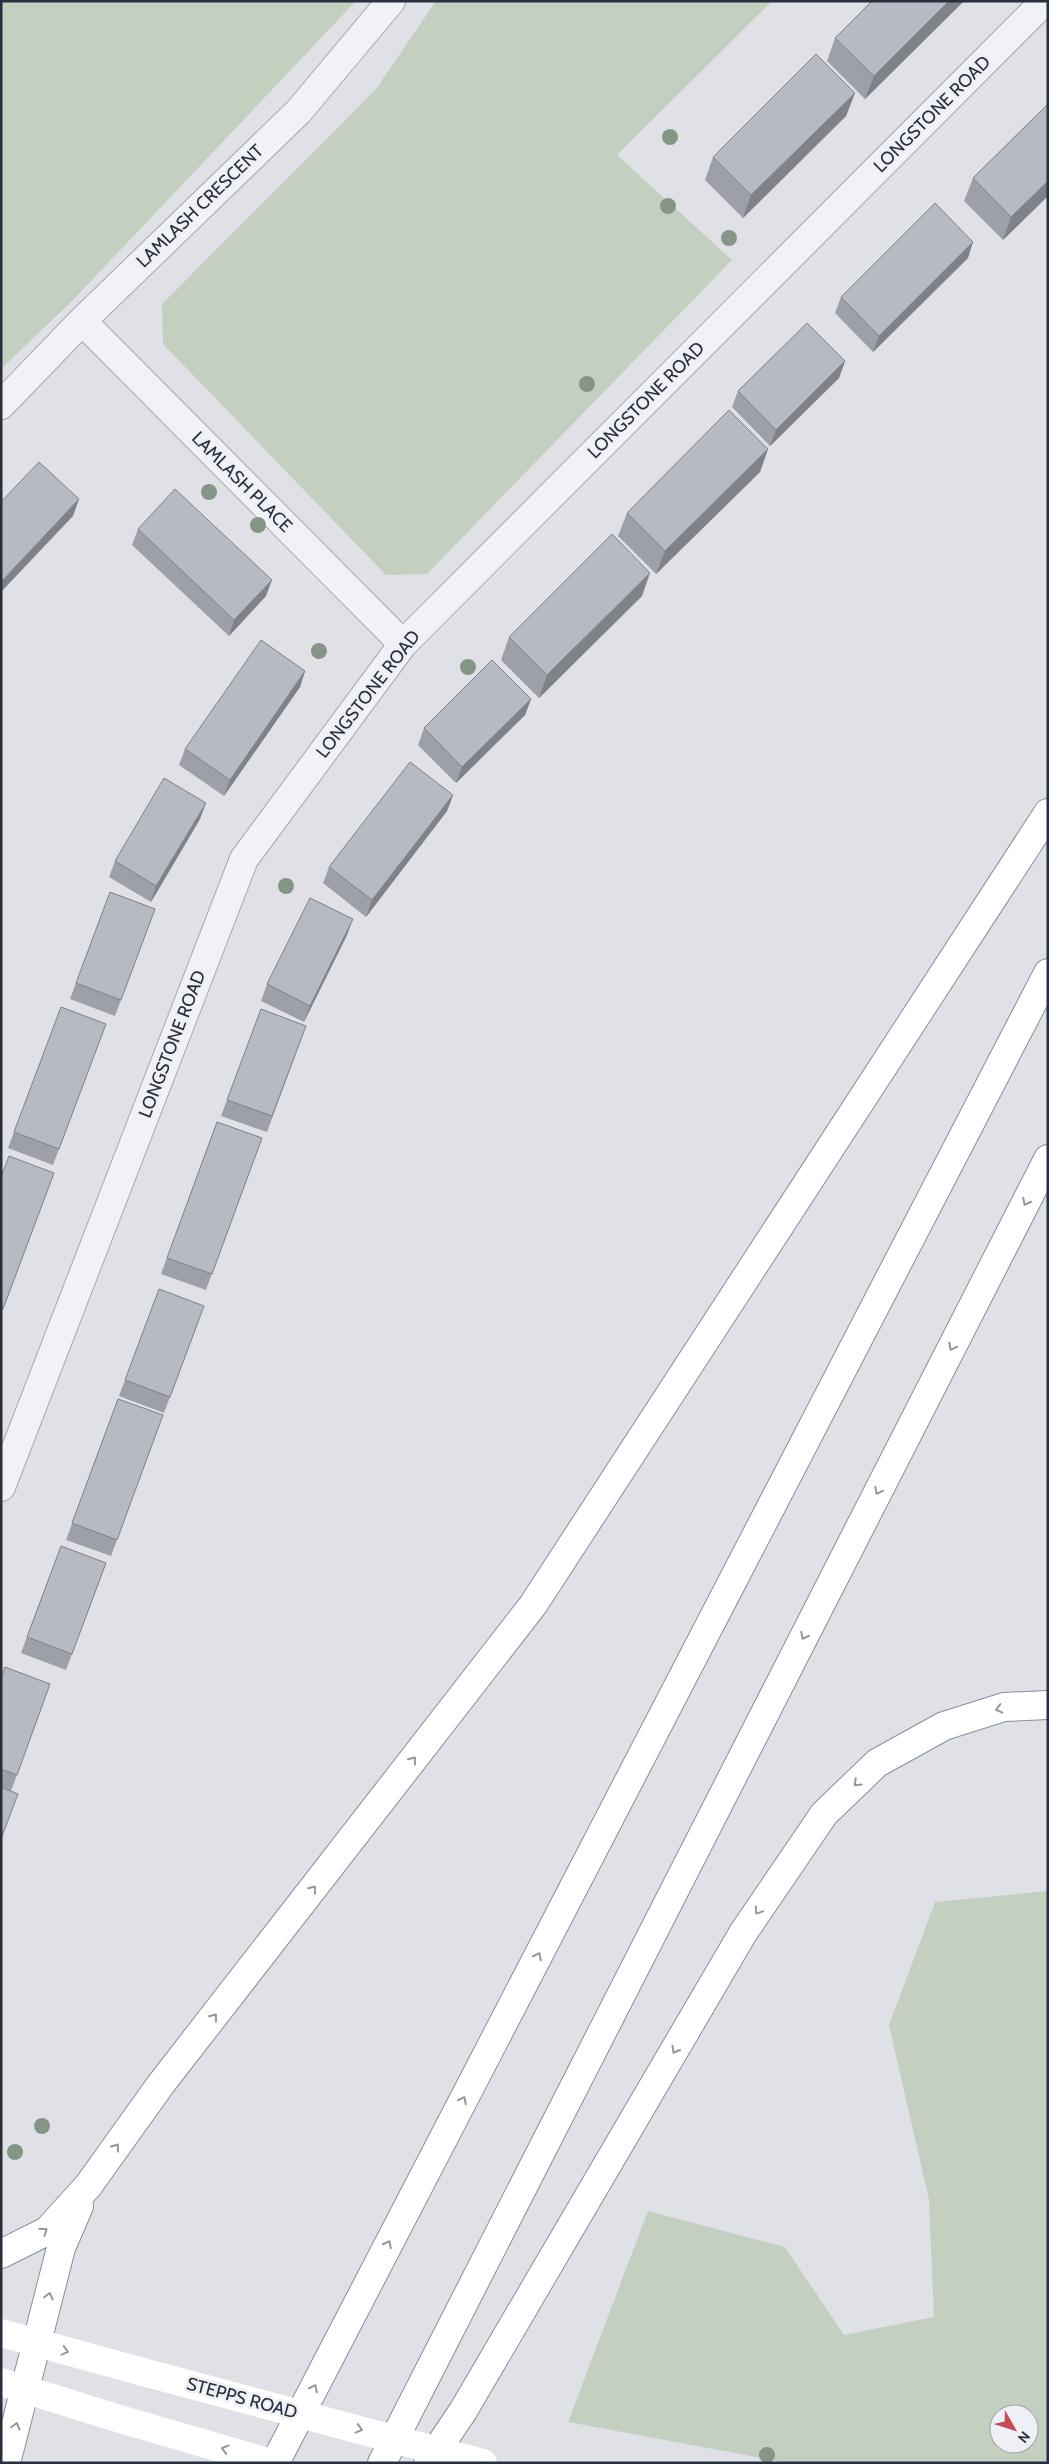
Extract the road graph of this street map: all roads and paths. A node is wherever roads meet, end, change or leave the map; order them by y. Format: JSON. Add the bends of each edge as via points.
{"nodes":[{"id":1,"x":391,"y":1,"type":"edge"},
{"id":2,"x":1045,"y":1,"type":"edge"},
{"id":3,"x":82,"y":321,"type":"junction"},
{"id":4,"x":1,"y":405,"type":"edge"},
{"id":5,"x":403,"y":644,"type":"junction"},
{"id":6,"x":1048,"y":813,"type":"edge"},
{"id":7,"x":1048,"y":973,"type":"edge"},
{"id":8,"x":1048,"y":1159,"type":"edge"},
{"id":9,"x":1,"y":1487,"type":"edge"},
{"id":10,"x":1048,"y":1706,"type":"edge"},
{"id":11,"x":88,"y":2186,"type":"junction"},
{"id":12,"x":1,"y":2254,"type":"edge"},
{"id":13,"x":1,"y":2333,"type":"edge"},
{"id":14,"x":36,"y":2343,"type":"junction"},
{"id":15,"x":13,"y":2386,"type":"edge"},
{"id":16,"x":6,"y":2463,"type":"edge"},
{"id":17,"x":273,"y":2463,"type":"edge"},
{"id":18,"x":382,"y":2463,"type":"edge"},
{"id":19,"x":428,"y":2463,"type":"edge"},
{"id":20,"x":484,"y":2463,"type":"edge"}],
"edges":[{"from":1,"to":3,"type":"street","name":"LAMLASH CRESCENT","via":[[298,111]]},
{"from":2,"to":5,"type":"street","name":"LONGSTONE ROAD"},
{"from":3,"to":4,"type":"street","name":"LAMLASH CRESCENT"},
{"from":3,"to":5,"type":"street","name":"LAMLASH PLACE"},
{"from":5,"to":9,"type":"street","name":"LONGSTONE ROAD","via":[[244,859]]},
{"from":11,"to":6,"type":"main road","one_way":true,"via":[[162,2084],[533,1605]]},
{"from":17,"to":7,"type":"main road","one_way":true},
{"from":8,"to":18,"type":"main road","one_way":true},
{"from":10,"to":19,"type":"main road","one_way":true,"via":[[1004,1707],[944,1726],[877,1763],[824,1814],[743,1933],[463,2411]]},
{"from":12,"to":11,"type":"main road","one_way":true,"via":[[47,2231]]},
{"from":14,"to":11,"type":"main road","one_way":true,"via":[[62,2248]]},
{"from":13,"to":14,"type":"main road","name":"STEPPS ROAD"},
{"from":14,"to":15,"type":"main road"},
{"from":14,"to":20,"type":"main road","name":"STEPPS ROAD","one_way":true,"bridge":true},
{"from":16,"to":15,"type":"main road","one_way":true},
{"from":17,"to":15,"type":"main road","one_way":true}]}
